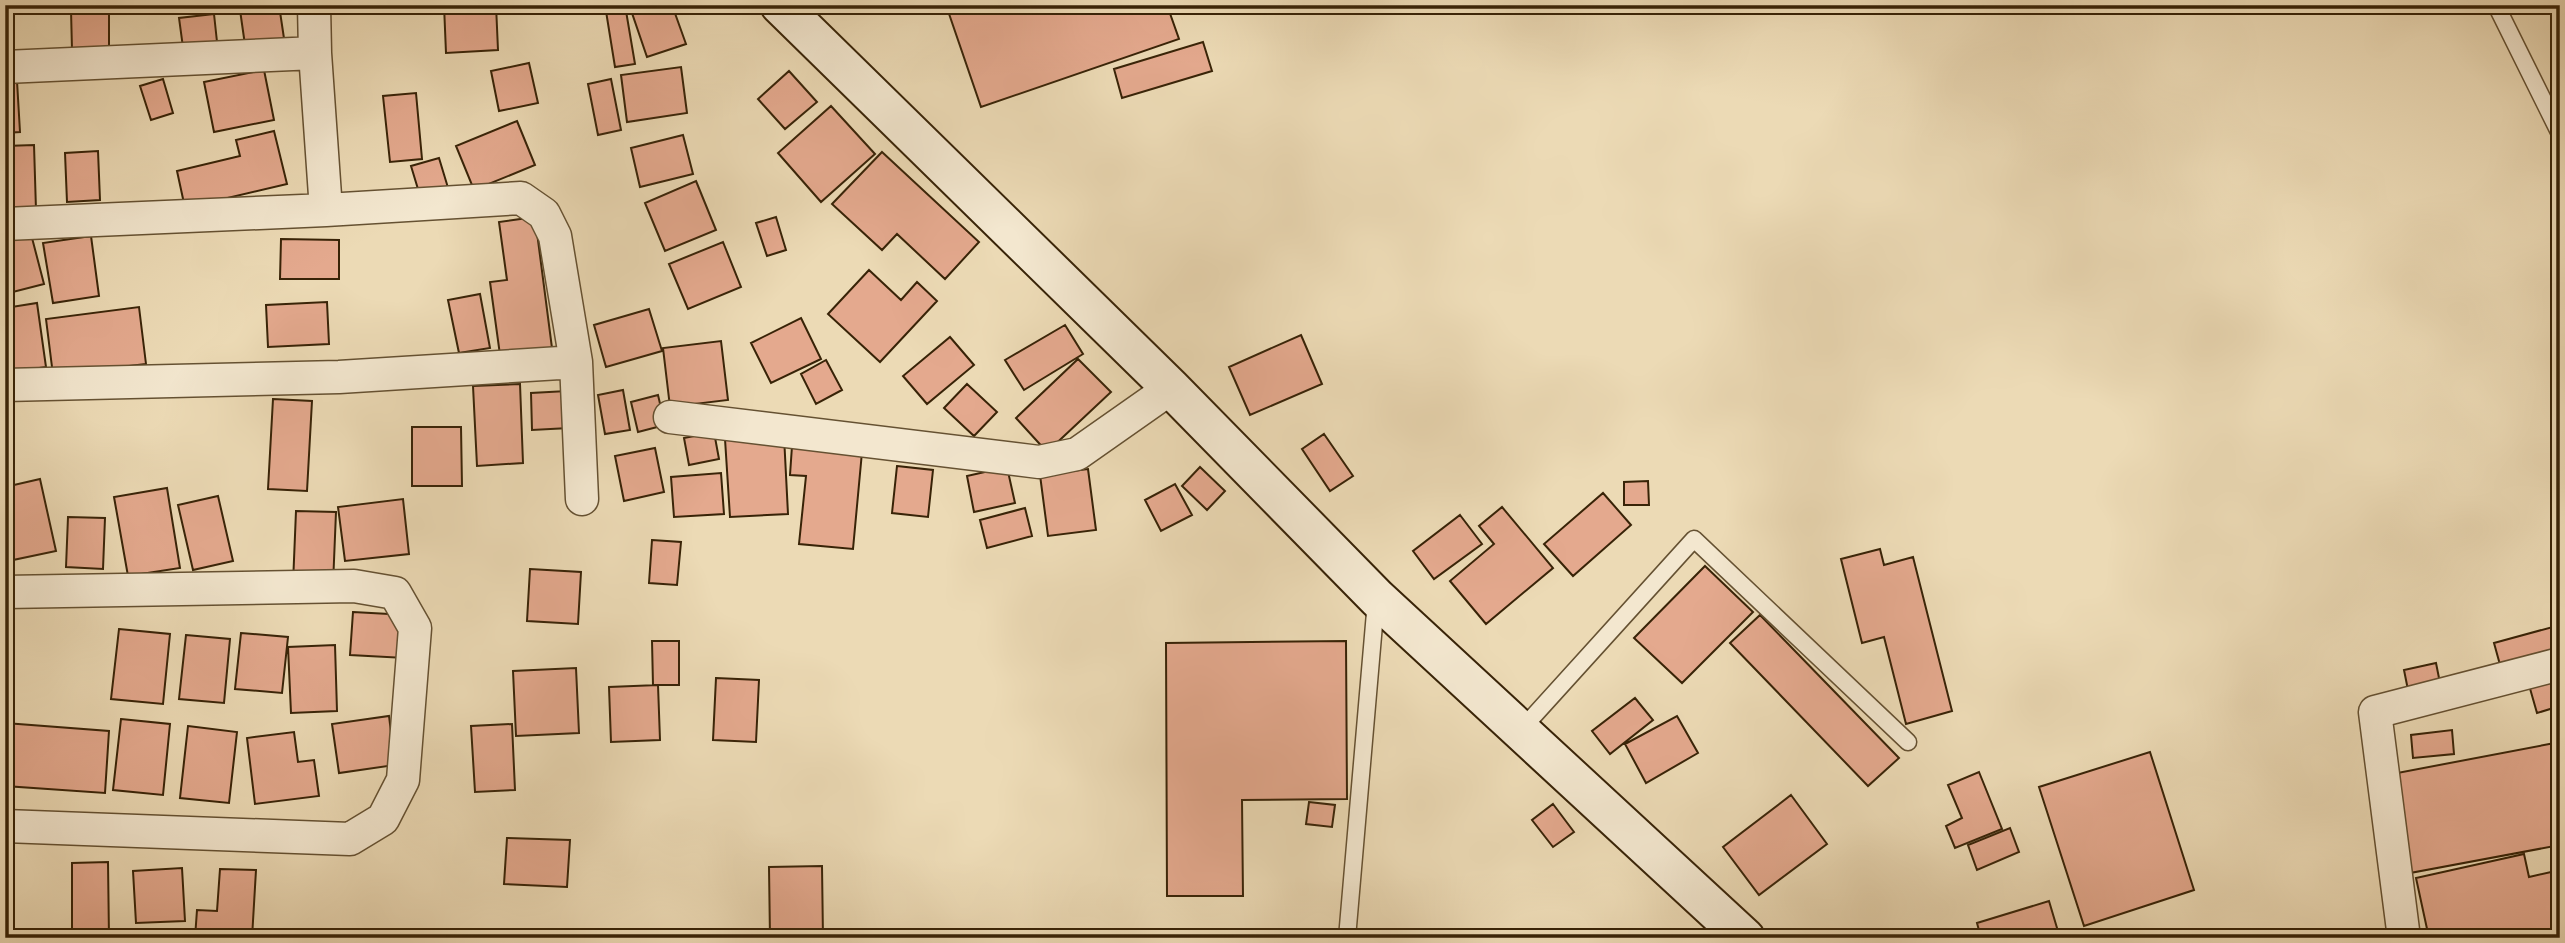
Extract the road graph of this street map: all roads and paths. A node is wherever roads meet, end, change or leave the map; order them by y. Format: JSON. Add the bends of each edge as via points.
{"nodes":[{"id":1,"x":314,"y":5,"type":"edge"},
{"id":2,"x":780,"y":5,"type":"edge"},
{"id":3,"x":2496,"y":5,"type":"edge"},
{"id":4,"x":315,"y":53,"type":"junction"},
{"id":5,"x":5,"y":67,"type":"edge"},
{"id":6,"x":2560,"y":134,"type":"edge"},
{"id":7,"x":326,"y":210,"type":"junction"},
{"id":8,"x":5,"y":224,"type":"edge"},
{"id":9,"x":576,"y":362,"type":"junction"},
{"id":10,"x":5,"y":385,"type":"edge"},
{"id":11,"x":1171,"y":388,"type":"junction"},
{"id":12,"x":670,"y":417,"type":"dead end"},
{"id":13,"x":582,"y":499,"type":"dead end"},
{"id":14,"x":5,"y":592,"type":"edge"},
{"id":15,"x":1377,"y":598,"type":"junction"},
{"id":16,"x":2560,"y":664,"type":"edge"},
{"id":17,"x":1520,"y":731,"type":"junction"},
{"id":18,"x":1908,"y":742,"type":"dead end"},
{"id":19,"x":5,"y":826,"type":"edge"},
{"id":20,"x":1348,"y":938,"type":"edge"},
{"id":21,"x":1745,"y":938,"type":"edge"},
{"id":22,"x":2404,"y":938,"type":"edge"}],
"edges":[{"from":1,"to":4,"type":"street"},
{"from":2,"to":11,"type":"main road"},
{"from":3,"to":6,"type":"lane"},
{"from":4,"to":5,"type":"street"},
{"from":4,"to":7,"type":"street"},
{"from":7,"to":8,"type":"street"},
{"from":7,"to":9,"type":"street","via":[[521,198],[544,214],[555,236]]},
{"from":9,"to":10,"type":"street","via":[[339,377]]},
{"from":9,"to":13,"type":"street"},
{"from":11,"to":12,"type":"street","via":[[1077,454],[1039,462]]},
{"from":11,"to":15,"type":"main road"},
{"from":14,"to":19,"type":"street","via":[[354,586],[395,593],[415,628],[403,780],[383,819],[350,839]]},
{"from":15,"to":17,"type":"main road"},
{"from":15,"to":20,"type":"lane"},
{"from":16,"to":22,"type":"street","via":[[2375,712]]},
{"from":17,"to":18,"type":"lane","via":[[1694,539]]},
{"from":17,"to":21,"type":"main road"}]}
